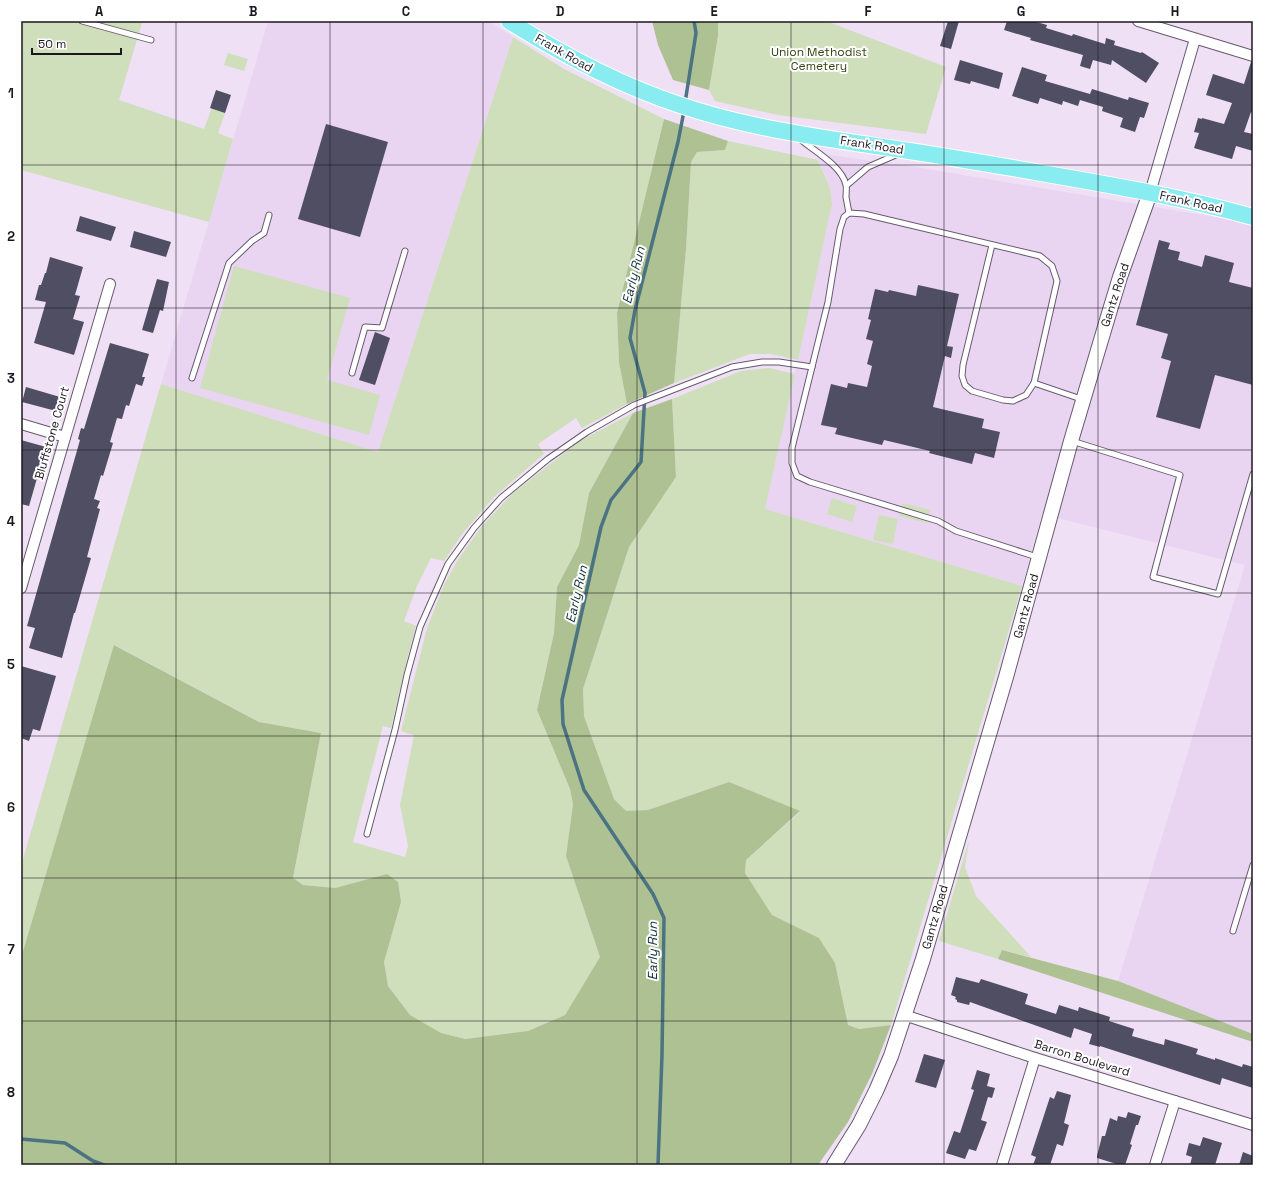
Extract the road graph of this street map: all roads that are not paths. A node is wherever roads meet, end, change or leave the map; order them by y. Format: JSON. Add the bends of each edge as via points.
{"nodes":[{"id":1,"x":82,"y":21,"type":"edge"},
{"id":2,"x":509,"y":21,"type":"edge"},
{"id":3,"x":1138,"y":21,"type":"edge"},
{"id":4,"x":1195,"y":38,"type":"junction"},
{"id":5,"x":151,"y":40,"type":"dead end"},
{"id":6,"x":1253,"y":56,"type":"edge"},
{"id":7,"x":792,"y":132,"type":"junction"},
{"id":8,"x":906,"y":150,"type":"junction"},
{"id":9,"x":847,"y":185,"type":"junction"},
{"id":10,"x":1150,"y":193,"type":"junction"},
{"id":11,"x":849,"y":213,"type":"junction"},
{"id":12,"x":269,"y":215,"type":"dead end"},
{"id":13,"x":1253,"y":217,"type":"edge"},
{"id":14,"x":992,"y":245,"type":"junction"},
{"id":15,"x":405,"y":251,"type":"dead end"},
{"id":16,"x":110,"y":284,"type":"dead end"},
{"id":17,"x":812,"y":367,"type":"junction"},
{"id":18,"x":352,"y":373,"type":"dead end"},
{"id":19,"x":192,"y":378,"type":"dead end"},
{"id":20,"x":1034,"y":383,"type":"junction"},
{"id":21,"x":1084,"y":400,"type":"junction"},
{"id":22,"x":21,"y":424,"type":"edge"},
{"id":23,"x":65,"y":437,"type":"junction"},
{"id":24,"x":1071,"y":441,"type":"junction"},
{"id":25,"x":1253,"y":474,"type":"edge"},
{"id":26,"x":1039,"y":557,"type":"junction"},
{"id":27,"x":21,"y":588,"type":"edge"},
{"id":28,"x":368,"y":834,"type":"dead end"},
{"id":29,"x":1253,"y":864,"type":"edge"},
{"id":30,"x":1233,"y":931,"type":"dead end"},
{"id":31,"x":904,"y":1015,"type":"junction"},
{"id":32,"x":1035,"y":1058,"type":"junction"},
{"id":33,"x":1175,"y":1101,"type":"junction"},
{"id":34,"x":1253,"y":1125,"type":"edge"},
{"id":35,"x":834,"y":1165,"type":"edge"},
{"id":36,"x":1002,"y":1165,"type":"edge"},
{"id":37,"x":1156,"y":1165,"type":"edge"}],
"edges":[{"from":1,"to":5,"type":"lane"},
{"from":2,"to":7,"type":"main road","name":"Frank Road","via":[[598,72],[659,98],[741,122]]},
{"from":3,"to":4,"type":"street"},
{"from":4,"to":6,"type":"street"},
{"from":4,"to":10,"type":"street","name":"Gantz Road"},
{"from":7,"to":8,"type":"main road","name":"Frank Road"},
{"from":7,"to":9,"type":"lane","via":[[829,161]]},
{"from":8,"to":9,"type":"lane","via":[[868,167]]},
{"from":8,"to":10,"type":"main road","name":"Frank Road"},
{"from":9,"to":11,"type":"lane"},
{"from":10,"to":13,"type":"main road","name":"Frank Road"},
{"from":10,"to":21,"type":"main road","name":"Gantz Road","via":[[1120,277]]},
{"from":11,"to":14,"type":"lane","via":[[864,214]]},
{"from":11,"to":17,"type":"lane","via":[[844,217],[840,228],[828,302]]},
{"from":12,"to":19,"type":"lane","via":[[264,233],[229,263]]},
{"from":14,"to":20,"type":"lane","via":[[1040,256],[1052,266],[1057,282]]},
{"from":14,"to":20,"type":"lane","via":[[962,376],[965,385],[972,391],[1013,401],[1026,395]]},
{"from":15,"to":18,"type":"lane","via":[[382,328],[366,327]]},
{"from":16,"to":23,"type":"street","name":"Bluffstone Court"},
{"from":17,"to":26,"type":"lane","via":[[792,448],[792,464],[797,476],[938,521],[956,531]]},
{"from":17,"to":28,"type":"lane","via":[[779,362],[732,367],[634,405],[555,454],[501,498],[474,528],[448,564],[420,627]]},
{"from":20,"to":21,"type":"lane"},
{"from":21,"to":24,"type":"main road","name":"Gantz Road"},
{"from":22,"to":23,"type":"street"},
{"from":23,"to":27,"type":"street","name":"Bluffstone Court"},
{"from":24,"to":25,"type":"lane","via":[[1180,475],[1153,577],[1218,594]]},
{"from":24,"to":26,"type":"main road","name":"Gantz Road"},
{"from":26,"to":31,"type":"main road","name":"Gantz Road","via":[[1004,685]]},
{"from":29,"to":30,"type":"lane"},
{"from":31,"to":32,"type":"street","name":"Barron Boulevard"},
{"from":31,"to":35,"type":"main road","name":"Gantz Road","via":[[876,1091],[857,1129]]},
{"from":32,"to":33,"type":"street","name":"Barron Boulevard"},
{"from":32,"to":36,"type":"street"},
{"from":33,"to":34,"type":"street","name":"Barron Boulevard"},
{"from":33,"to":37,"type":"street"}]}
